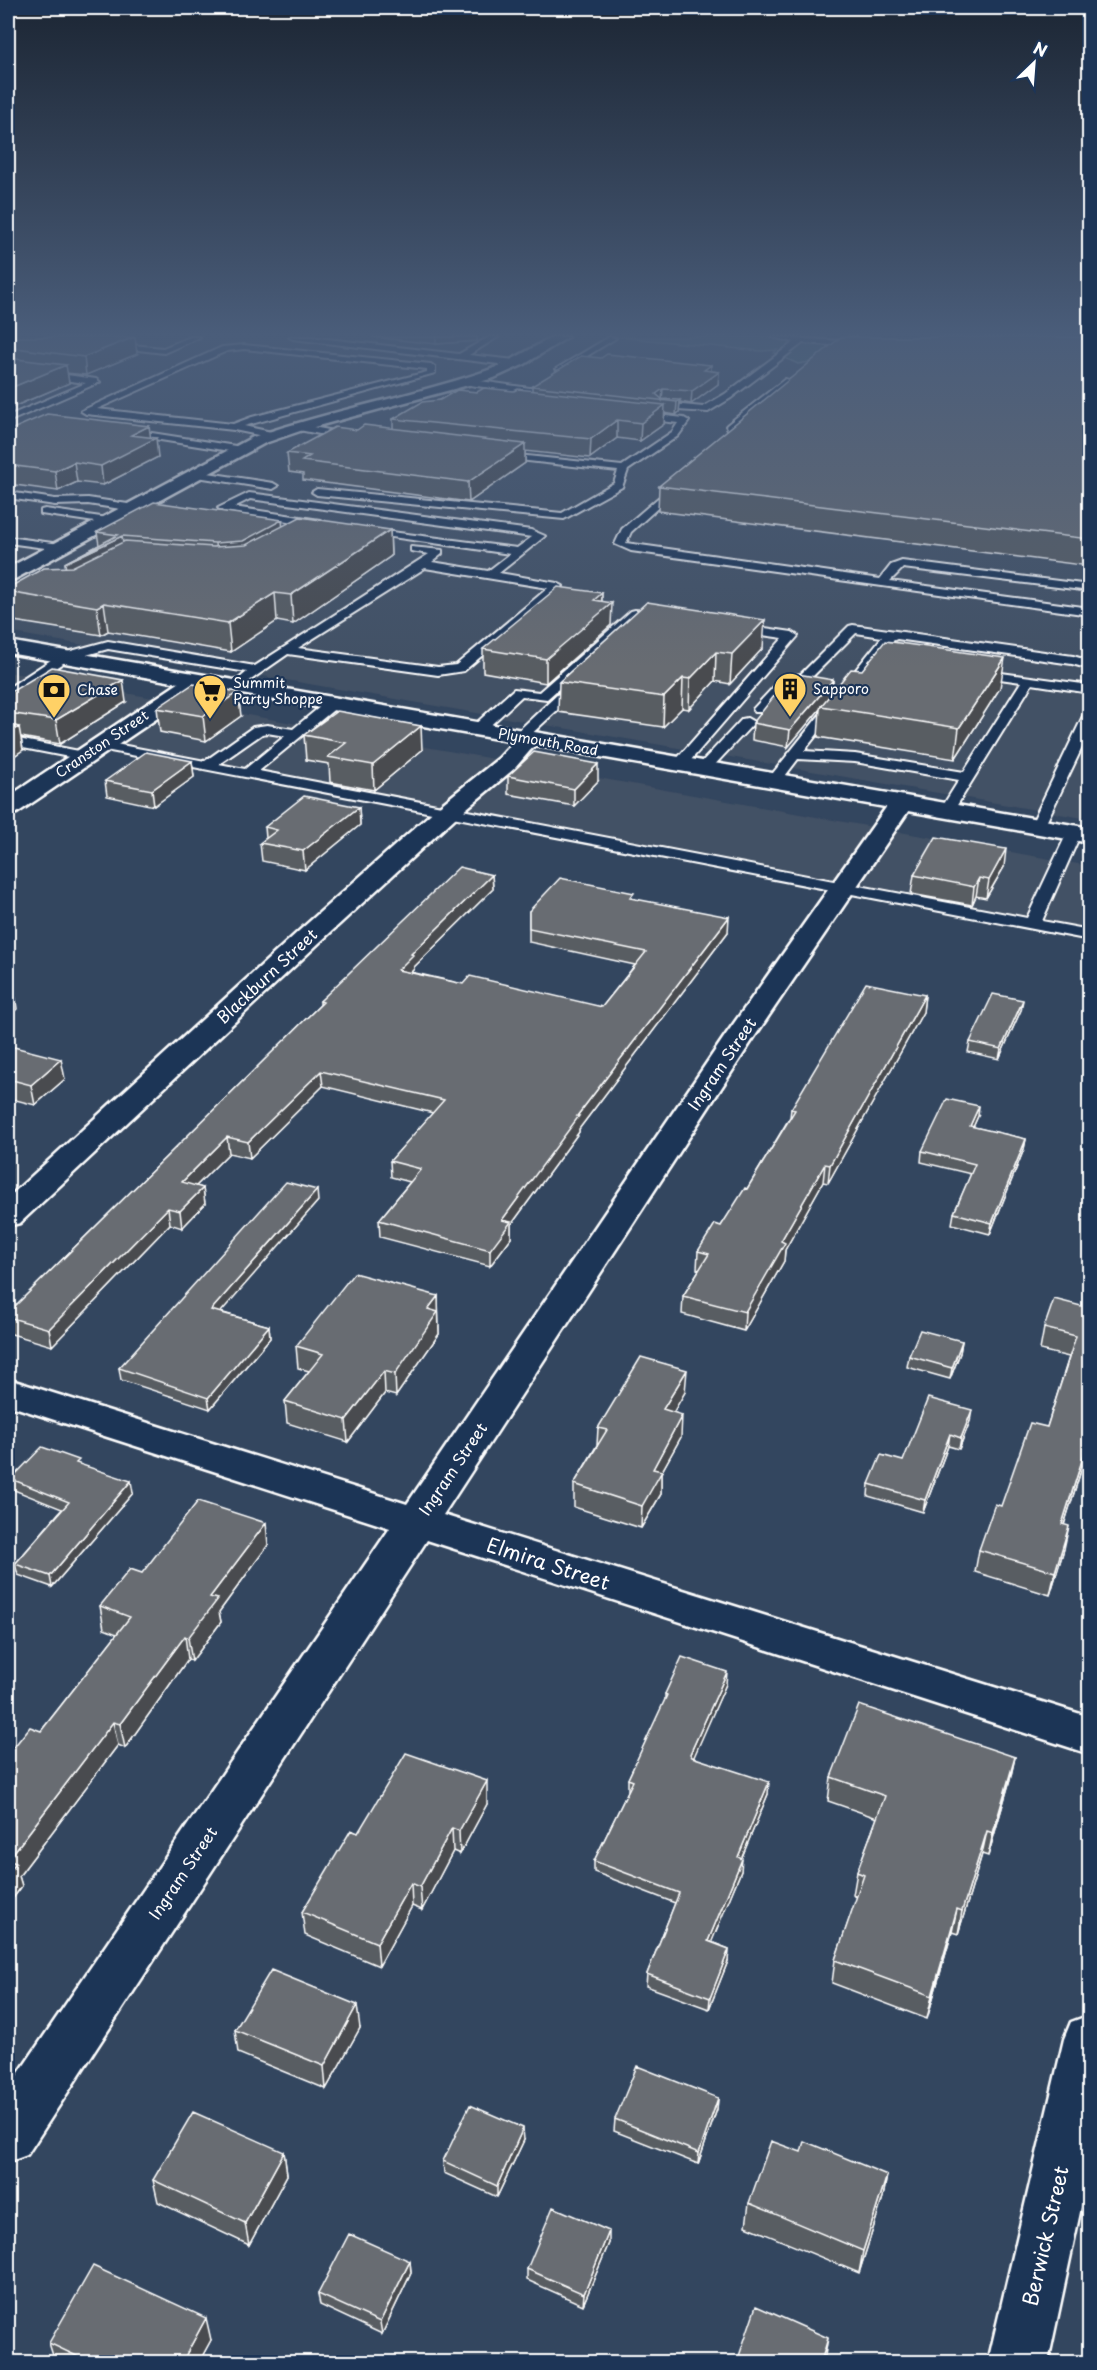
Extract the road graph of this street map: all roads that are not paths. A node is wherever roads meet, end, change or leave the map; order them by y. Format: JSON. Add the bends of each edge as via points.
{"nodes":[{"id":1,"x":226,"y":448,"type":"edge"},
{"id":2,"x":247,"y":448,"type":"edge"},
{"id":3,"x":656,"y":448,"type":"edge"},
{"id":4,"x":721,"y":448,"type":"edge"},
{"id":5,"x":242,"y":450,"type":"junction"},
{"id":6,"x":718,"y":450,"type":"edge"},
{"id":7,"x":486,"y":453,"type":"edge"},
{"id":8,"x":624,"y":470,"type":"junction"},
{"id":9,"x":691,"y":473,"type":"edge"},
{"id":10,"x":195,"y":474,"type":"junction"},
{"id":11,"x":283,"y":488,"type":"dead end"},
{"id":12,"x":306,"y":491,"type":"dead end"},
{"id":13,"x":8,"y":495,"type":"edge"},
{"id":14,"x":8,"y":506,"type":"edge"},
{"id":15,"x":132,"y":508,"type":"junction"},
{"id":16,"x":155,"y":511,"type":"edge"},
{"id":17,"x":108,"y":521,"type":"junction"},
{"id":18,"x":356,"y":529,"type":"edge"},
{"id":19,"x":306,"y":534,"type":"edge"},
{"id":20,"x":8,"y":540,"type":"edge"},
{"id":21,"x":361,"y":541,"type":"edge"},
{"id":22,"x":60,"y":547,"type":"junction"},
{"id":23,"x":519,"y":552,"type":"junction"},
{"id":24,"x":423,"y":564,"type":"junction"},
{"id":25,"x":8,"y":575,"type":"edge"},
{"id":26,"x":490,"y":575,"type":"junction"},
{"id":27,"x":882,"y":584,"type":"junction"},
{"id":28,"x":1089,"y":588,"type":"edge"},
{"id":29,"x":1089,"y":612,"type":"edge"},
{"id":30,"x":722,"y":626,"type":"edge"},
{"id":31,"x":898,"y":634,"type":"junction"},
{"id":32,"x":8,"y":647,"type":"edge"},
{"id":33,"x":617,"y":648,"type":"edge"},
{"id":34,"x":286,"y":650,"type":"junction"},
{"id":35,"x":64,"y":657,"type":"junction"},
{"id":36,"x":1089,"y":665,"type":"edge"},
{"id":37,"x":255,"y":670,"type":"junction"},
{"id":38,"x":967,"y":670,"type":"edge"},
{"id":39,"x":590,"y":672,"type":"edge"},
{"id":40,"x":197,"y":681,"type":"junction"},
{"id":41,"x":1028,"y":681,"type":"junction"},
{"id":42,"x":235,"y":687,"type":"junction"},
{"id":43,"x":1089,"y":689,"type":"edge"},
{"id":44,"x":8,"y":693,"type":"edge"},
{"id":45,"x":332,"y":704,"type":"junction"},
{"id":46,"x":760,"y":709,"type":"dead end"},
{"id":47,"x":1089,"y":716,"type":"edge"},
{"id":48,"x":747,"y":722,"type":"dead end"},
{"id":49,"x":477,"y":730,"type":"junction"},
{"id":50,"x":298,"y":734,"type":"junction"},
{"id":51,"x":524,"y":738,"type":"junction"},
{"id":52,"x":8,"y":741,"type":"edge"},
{"id":53,"x":92,"y":751,"type":"junction"},
{"id":54,"x":795,"y":755,"type":"junction"},
{"id":55,"x":678,"y":765,"type":"junction"},
{"id":56,"x":207,"y":766,"type":"junction"},
{"id":57,"x":703,"y":769,"type":"junction"},
{"id":58,"x":247,"y":774,"type":"junction"},
{"id":59,"x":968,"y":777,"type":"junction"},
{"id":60,"x":774,"y":782,"type":"junction"},
{"id":61,"x":901,"y":804,"type":"junction"},
{"id":62,"x":8,"y":808,"type":"edge"},
{"id":63,"x":946,"y":812,"type":"junction"},
{"id":64,"x":446,"y":813,"type":"junction"},
{"id":65,"x":1037,"y":827,"type":"junction"},
{"id":66,"x":1082,"y":835,"type":"edge"},
{"id":67,"x":842,"y":889,"type":"junction"},
{"id":68,"x":1032,"y":925,"type":"junction"},
{"id":69,"x":1089,"y":935,"type":"edge"},
{"id":70,"x":8,"y":1216,"type":"edge"},
{"id":71,"x":8,"y":1392,"type":"edge"},
{"id":72,"x":418,"y":1522,"type":"junction"},
{"id":73,"x":1089,"y":1736,"type":"edge"},
{"id":74,"x":1089,"y":2038,"type":"edge"},
{"id":75,"x":8,"y":2136,"type":"edge"},
{"id":76,"x":1018,"y":2362,"type":"edge"}],
"edges":[{"from":1,"to":5,"type":"lane"},
{"from":2,"to":5,"type":"street"},
{"from":3,"to":8,"type":"lane"},
{"from":4,"to":6,"type":"lane"},
{"from":5,"to":10,"type":"street"},
{"from":7,"to":8,"type":"lane"},
{"from":8,"to":12,"type":"lane","via":[[618,485],[564,516]]},
{"from":9,"to":27,"type":"lane","via":[[626,531],[620,544]]},
{"from":10,"to":11,"type":"lane"},
{"from":10,"to":15,"type":"street"},
{"from":13,"to":15,"type":"lane"},
{"from":14,"to":17,"type":"lane"},
{"from":15,"to":16,"type":"lane"},
{"from":15,"to":17,"type":"street"},
{"from":17,"to":22,"type":"street"},
{"from":18,"to":23,"type":"lane"},
{"from":19,"to":23,"type":"lane","via":[[327,524],[223,508],[249,496],[540,536]]},
{"from":20,"to":22,"type":"lane"},
{"from":21,"to":24,"type":"lane","via":[[438,552]]},
{"from":22,"to":25,"type":"street"},
{"from":23,"to":26,"type":"lane"},
{"from":24,"to":26,"type":"lane"},
{"from":24,"to":34,"type":"lane"},
{"from":26,"to":34,"type":"lane","via":[[557,586],[460,668],[438,670]]},
{"from":27,"to":28,"type":"lane","via":[[902,564]]},
{"from":27,"to":29,"type":"lane"},
{"from":30,"to":55,"type":"lane","via":[[792,636]]},
{"from":31,"to":36,"type":"lane"},
{"from":31,"to":46,"type":"lane","via":[[853,629],[805,676],[786,681]]},
{"from":31,"to":54,"type":"lane","via":[[886,639],[878,657]]},
{"from":32,"to":35,"type":"street","name":"Plymouth Road"},
{"from":33,"to":49,"type":"lane","via":[[658,616],[635,614],[542,696],[519,693]]},
{"from":34,"to":37,"type":"lane"},
{"from":35,"to":37,"type":"lane","via":[[108,645]]},
{"from":35,"to":40,"type":"street","name":"Plymouth Road"},
{"from":35,"to":44,"type":"lane"},
{"from":37,"to":42,"type":"lane"},
{"from":38,"to":41,"type":"lane"},
{"from":39,"to":51,"type":"lane"},
{"from":40,"to":42,"type":"street","name":"Plymouth Road"},
{"from":40,"to":53,"type":"street","name":"Cranston Street"},
{"from":41,"to":43,"type":"lane"},
{"from":41,"to":59,"type":"lane"},
{"from":42,"to":45,"type":"street","name":"Plymouth Road"},
{"from":45,"to":49,"type":"street","name":"Plymouth Road"},
{"from":45,"to":50,"type":"lane"},
{"from":47,"to":65,"type":"lane"},
{"from":48,"to":57,"type":"lane"},
{"from":49,"to":51,"type":"street","name":"Plymouth Road"},
{"from":50,"to":56,"type":"lane","via":[[258,730]]},
{"from":50,"to":58,"type":"lane"},
{"from":51,"to":55,"type":"street","name":"Plymouth Road"},
{"from":51,"to":64,"type":"street","name":"Blackburn Street","via":[[507,763]]},
{"from":52,"to":53,"type":"lane"},
{"from":53,"to":56,"type":"lane"},
{"from":53,"to":62,"type":"street","name":"Cranston Street"},
{"from":54,"to":59,"type":"lane","via":[[855,758]]},
{"from":54,"to":60,"type":"lane"},
{"from":55,"to":57,"type":"street","name":"Plymouth Road"},
{"from":56,"to":58,"type":"lane"},
{"from":57,"to":60,"type":"street","name":"Plymouth Road"},
{"from":58,"to":64,"type":"lane"},
{"from":59,"to":63,"type":"lane"},
{"from":60,"to":61,"type":"street","name":"Plymouth Road"},
{"from":61,"to":63,"type":"street","name":"Plymouth Road"},
{"from":61,"to":67,"type":"street","name":"Ingram Street"},
{"from":63,"to":65,"type":"street","name":"Plymouth Road"},
{"from":64,"to":67,"type":"lane"},
{"from":64,"to":70,"type":"street","name":"Blackburn Street"},
{"from":65,"to":66,"type":"street","name":"Plymouth Road"},
{"from":66,"to":68,"type":"lane"},
{"from":67,"to":68,"type":"lane"},
{"from":67,"to":72,"type":"street","name":"Ingram Street"},
{"from":68,"to":69,"type":"lane"},
{"from":71,"to":72,"type":"street","name":"Elmira Street"},
{"from":72,"to":73,"type":"street","name":"Elmira Street"},
{"from":72,"to":75,"type":"street","name":"Ingram Street"},
{"from":74,"to":76,"type":"street","name":"Berwick Street"}]}
